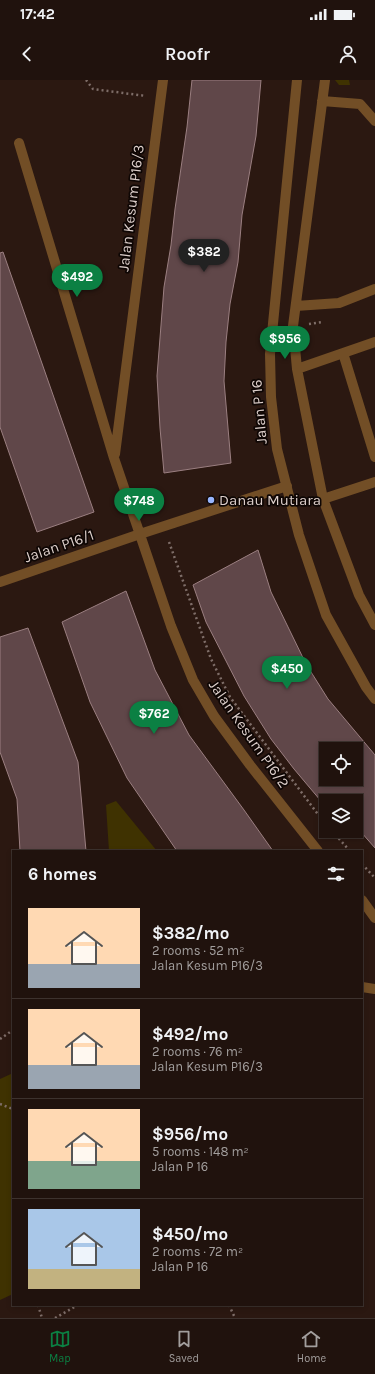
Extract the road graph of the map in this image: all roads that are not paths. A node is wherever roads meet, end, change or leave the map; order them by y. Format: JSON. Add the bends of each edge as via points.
{"nodes":[{"id":1,"x":163,"y":80,"type":"edge"},
{"id":2,"x":297,"y":80,"type":"edge"},
{"id":3,"x":325,"y":80,"type":"edge"},
{"id":4,"x":322,"y":100,"type":"junction"},
{"id":5,"x":375,"y":121,"type":"edge"},
{"id":6,"x":19,"y":143,"type":"dead end"},
{"id":7,"x":375,"y":289,"type":"edge"},
{"id":8,"x":296,"y":306,"type":"junction"},
{"id":9,"x":375,"y":342,"type":"edge"},
{"id":10,"x":343,"y":353,"type":"junction"},
{"id":11,"x":297,"y":369,"type":"junction"},
{"id":12,"x":375,"y":457,"type":"edge"},
{"id":13,"x":114,"y":458,"type":"junction"},
{"id":14,"x":375,"y":482,"type":"edge"},
{"id":15,"x":287,"y":486,"type":"junction"},
{"id":16,"x":323,"y":499,"type":"junction"},
{"id":17,"x":140,"y":534,"type":"junction"},
{"id":18,"x":0,"y":582,"type":"edge"},
{"id":19,"x":375,"y":626,"type":"edge"},
{"id":20,"x":366,"y":687,"type":"junction"},
{"id":21,"x":375,"y":695,"type":"edge"},
{"id":22,"x":375,"y":699,"type":"edge"},
{"id":23,"x":317,"y":850,"type":"edge"},
{"id":24,"x":363,"y":901,"type":"edge"},
{"id":25,"x":375,"y":918,"type":"edge"},
{"id":26,"x":363,"y":987,"type":"edge"},
{"id":27,"x":375,"y":989,"type":"edge"}],
"edges":[{"from":1,"to":13,"type":"street","name":"Jalan Kesum P16/3"},
{"from":2,"to":15,"type":"street","name":"Jalan P 16","via":[[270,354],[271,397],[277,449]]},
{"from":3,"to":4,"type":"street"},
{"from":4,"to":5,"type":"street","via":[[360,104]]},
{"from":4,"to":8,"type":"street"},
{"from":6,"to":13,"type":"street","name":"Jalan Kesum P16/3"},
{"from":7,"to":8,"type":"street","via":[[339,303]]},
{"from":8,"to":11,"type":"street","via":[[293,326]]},
{"from":9,"to":10,"type":"street"},
{"from":10,"to":11,"type":"street"},
{"from":10,"to":12,"type":"street"},
{"from":11,"to":16,"type":"street"},
{"from":13,"to":17,"type":"street","name":"Jalan Kesum P16/3"},
{"from":14,"to":16,"type":"street"},
{"from":15,"to":17,"type":"street","name":"Jalan P16/1"},
{"from":15,"to":20,"type":"street","name":"Jalan P 16","via":[[299,535],[326,615]]},
{"from":16,"to":19,"type":"street","via":[[360,595]]},
{"from":17,"to":18,"type":"street","name":"Jalan P16/1"},
{"from":17,"to":23,"type":"street","name":"Jalan Kesum P16/2","via":[[171,626],[193,680],[214,716]]},
{"from":20,"to":21,"type":"street"},
{"from":20,"to":22,"type":"street","name":"Jalan P 16"},
{"from":24,"to":25,"type":"street"},
{"from":26,"to":27,"type":"street"}]}
